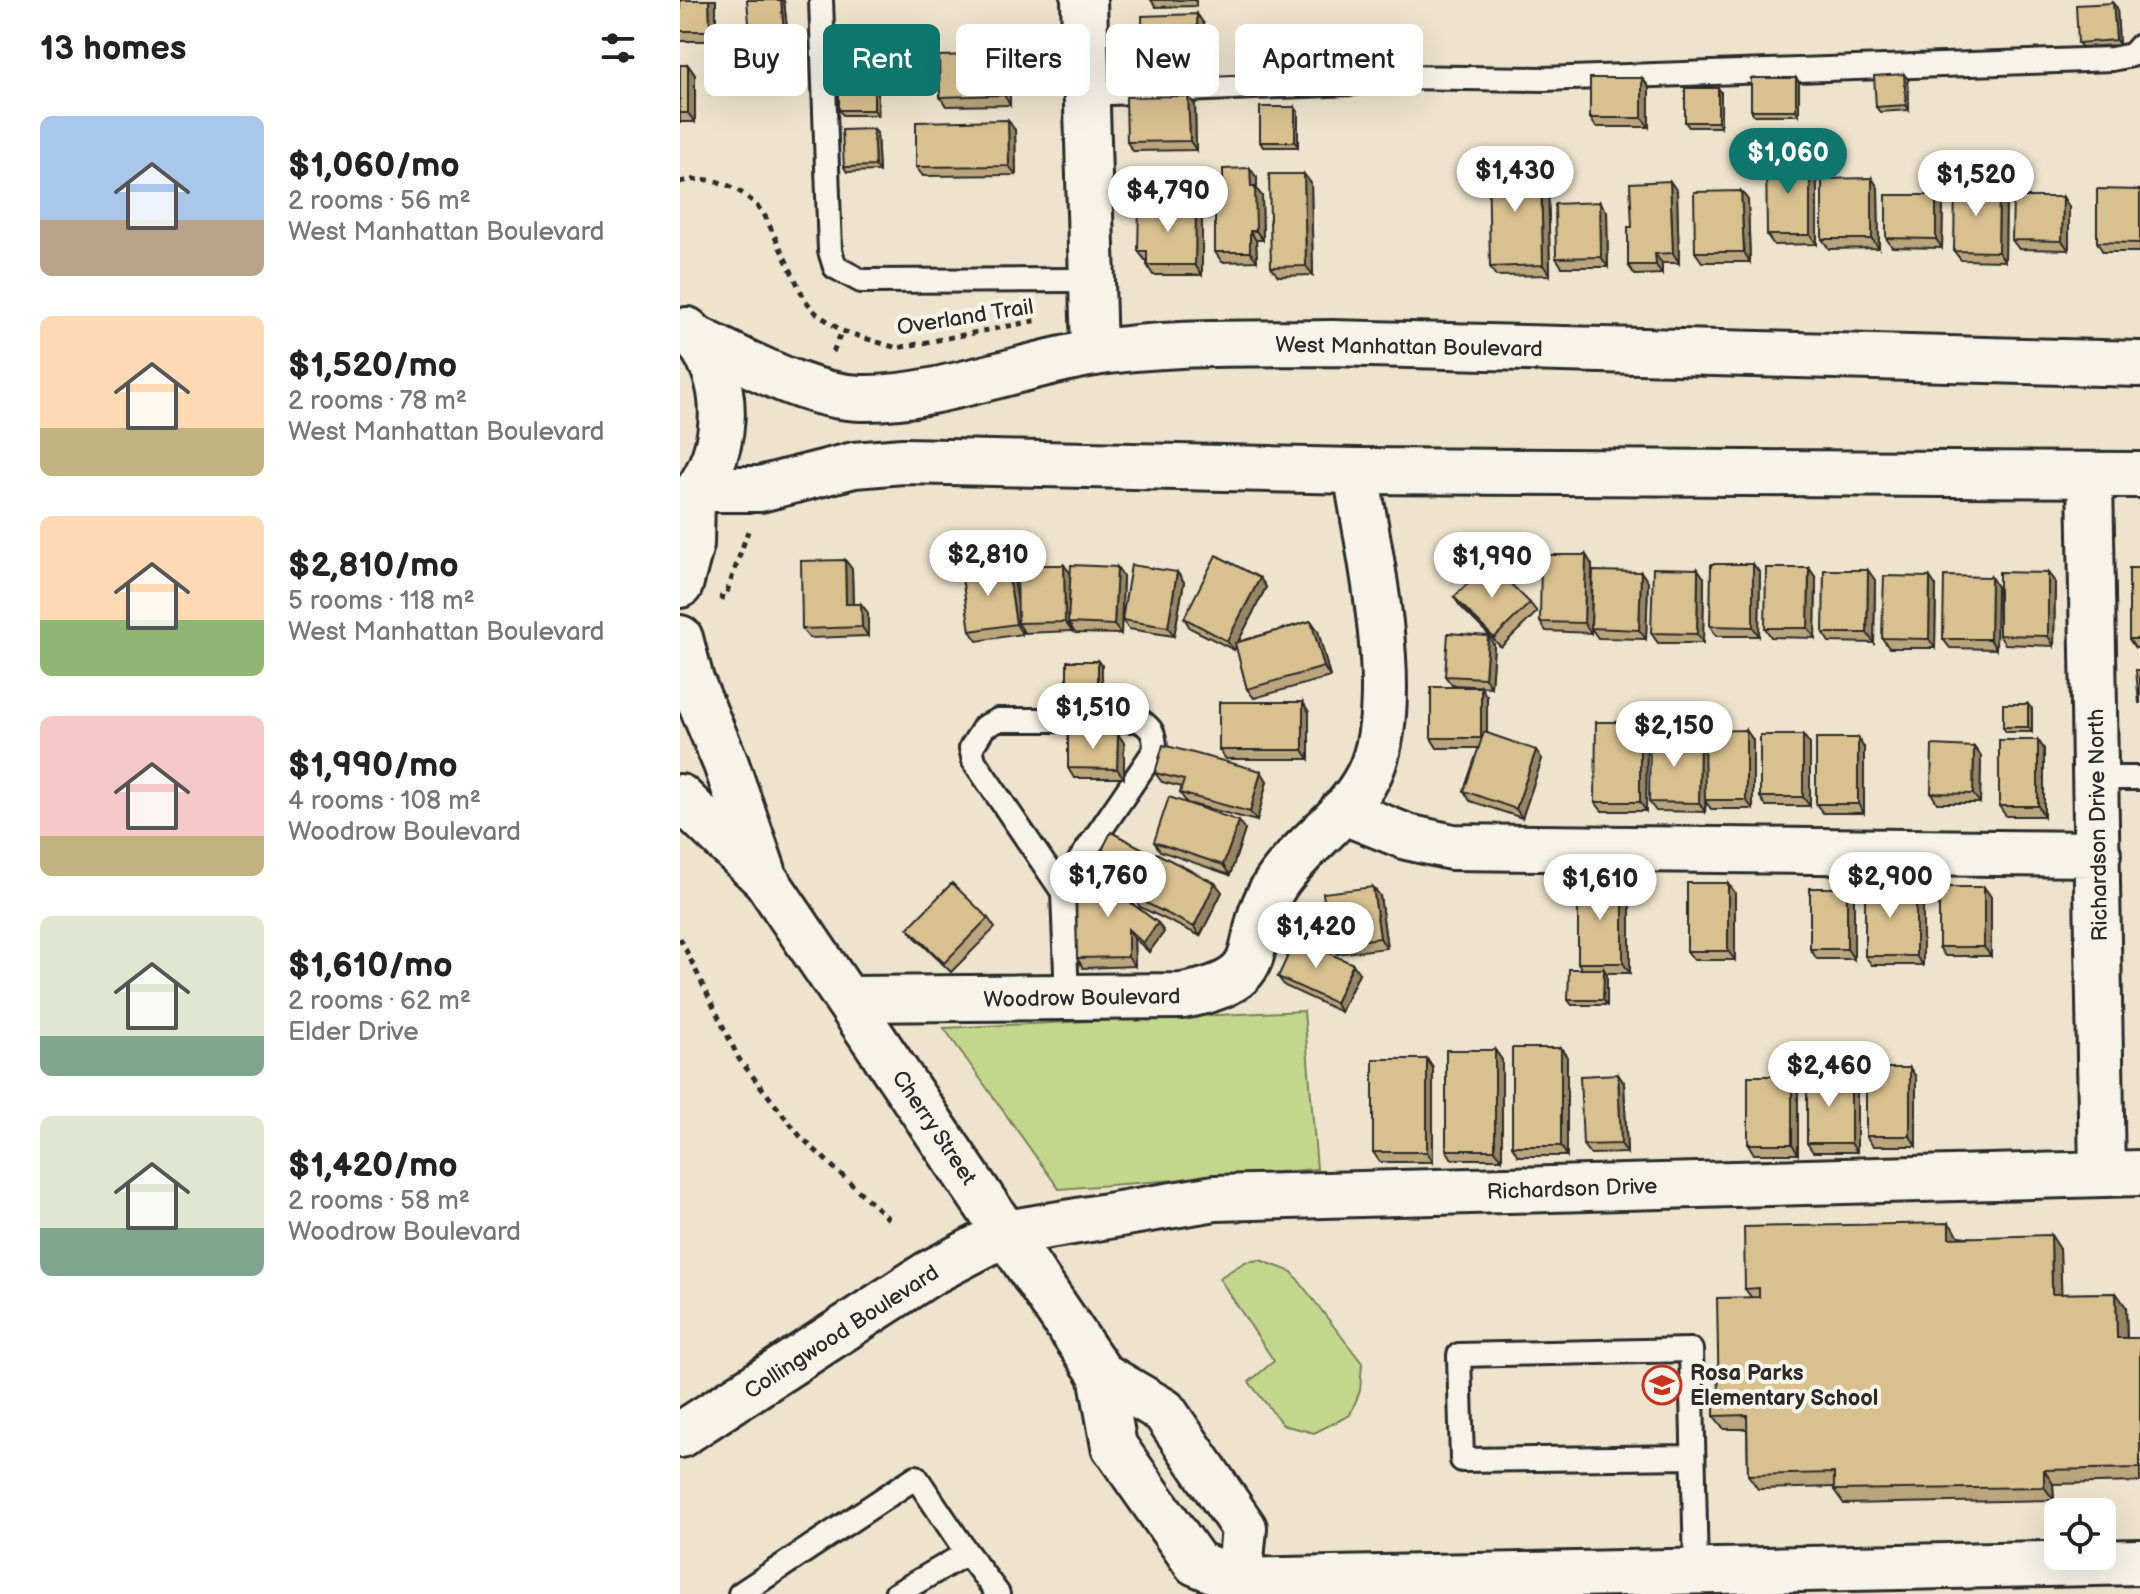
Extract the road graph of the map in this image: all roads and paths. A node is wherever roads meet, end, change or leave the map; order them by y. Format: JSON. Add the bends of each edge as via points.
{"nodes":[{"id":1,"x":821,"y":0,"type":"edge"},
{"id":2,"x":1084,"y":0,"type":"edge"},
{"id":3,"x":1085,"y":24,"type":"edge"},
{"id":4,"x":2140,"y":46,"type":"edge"},
{"id":5,"x":1090,"y":94,"type":"edge"},
{"id":6,"x":1086,"y":96,"type":"edge"},
{"id":7,"x":680,"y":182,"type":"edge"},
{"id":8,"x":1091,"y":280,"type":"junction"},
{"id":9,"x":1047,"y":319,"type":"dead end"},
{"id":10,"x":688,"y":331,"type":"edge"},
{"id":11,"x":842,"y":331,"type":"junction"},
{"id":12,"x":1094,"y":353,"type":"junction"},
{"id":13,"x":828,"y":363,"type":"dead end"},
{"id":14,"x":2140,"y":364,"type":"edge"},
{"id":15,"x":1356,"y":471,"type":"junction"},
{"id":16,"x":2140,"y":475,"type":"edge"},
{"id":17,"x":2090,"y":476,"type":"junction"},
{"id":18,"x":691,"y":499,"type":"edge"},
{"id":19,"x":758,"y":525,"type":"dead end"},
{"id":20,"x":680,"y":585,"type":"edge"},
{"id":21,"x":725,"y":598,"type":"dead end"},
{"id":22,"x":680,"y":638,"type":"edge"},
{"id":23,"x":2097,"y":778,"type":"junction"},
{"id":24,"x":2140,"y":778,"type":"edge"},
{"id":25,"x":680,"y":797,"type":"edge"},
{"id":26,"x":1342,"y":811,"type":"junction"},
{"id":27,"x":2098,"y":854,"type":"junction"},
{"id":28,"x":766,"y":880,"type":"junction"},
{"id":29,"x":1063,"y":892,"type":"junction"},
{"id":30,"x":680,"y":938,"type":"edge"},
{"id":31,"x":849,"y":999,"type":"junction"},
{"id":32,"x":1067,"y":999,"type":"junction"},
{"id":33,"x":2121,"y":1174,"type":"edge"},
{"id":34,"x":892,"y":1222,"type":"dead end"},
{"id":35,"x":1006,"y":1233,"type":"junction"},
{"id":36,"x":1101,"y":1374,"type":"junction"},
{"id":37,"x":680,"y":1435,"type":"edge"},
{"id":38,"x":1693,"y":1457,"type":"junction"},
{"id":39,"x":967,"y":1553,"type":"junction"},
{"id":40,"x":2140,"y":1562,"type":"edge"},
{"id":41,"x":1696,"y":1570,"type":"junction"},
{"id":42,"x":1244,"y":1588,"type":"edge"},
{"id":43,"x":740,"y":1594,"type":"edge"},
{"id":44,"x":896,"y":1594,"type":"edge"},
{"id":45,"x":998,"y":1594,"type":"edge"}],
"edges":[{"from":1,"to":8,"type":"lane","via":[[830,251],[835,267],[861,281]]},
{"from":2,"to":3,"type":"main road"},
{"from":4,"to":5,"type":"lane","via":[[2132,55],[2112,59],[1543,79],[1397,77]]},
{"from":6,"to":8,"type":"main road"},
{"from":7,"to":11,"type":"path","name":"Overland Trail","via":[[717,181],[754,202],[805,300]]},
{"from":8,"to":12,"type":"main road"},
{"from":9,"to":11,"type":"path","name":"Overland Trail","via":[[897,348]]},
{"from":10,"to":12,"type":"main road","name":"West Manhattan Boulevard","via":[[807,386],[861,398]]},
{"from":10,"to":18,"type":"main road","via":[[716,373],[723,413],[718,453]]},
{"from":11,"to":13,"type":"path"},
{"from":12,"to":14,"type":"main road","name":"West Manhattan Boulevard","via":[[1332,343]]},
{"from":15,"to":17,"type":"main road"},
{"from":15,"to":18,"type":"main road","via":[[903,461],[854,465],[760,489]]},
{"from":15,"to":26,"type":"main road","name":"Woodrow Boulevard","via":[[1381,628],[1383,701],[1381,736],[1368,776]]},
{"from":16,"to":17,"type":"main road"},
{"from":17,"to":23,"type":"main road","name":"Richardson Drive North"},
{"from":18,"to":20,"type":"main road","via":[[691,544]]},
{"from":19,"to":21,"type":"path","via":[[746,532]]},
{"from":22,"to":28,"type":"main road","name":"Cherry Street"},
{"from":23,"to":24,"type":"lane"},
{"from":23,"to":27,"type":"main road","name":"Richardson Drive North"},
{"from":25,"to":28,"type":"main road","name":"Cherry Street"},
{"from":26,"to":27,"type":"main road","via":[[1407,837],[1452,847]]},
{"from":26,"to":32,"type":"main road","name":"Woodrow Boulevard","via":[[1277,882],[1244,971],[1228,986],[1182,996]]},
{"from":27,"to":33,"type":"main road","name":"Richardson Drive North"},
{"from":28,"to":31,"type":"main road","name":"Cherry Street"},
{"from":29,"to":29,"type":"lane","via":[[974,761],[975,737],[998,720],[1139,720],[1155,736],[1155,750]]},
{"from":29,"to":32,"type":"lane"},
{"from":30,"to":34,"type":"path","via":[[739,1059],[800,1136]]},
{"from":31,"to":32,"type":"main road","name":"Woodrow Boulevard"},
{"from":31,"to":35,"type":"main road","name":"Cherry Street"},
{"from":33,"to":35,"type":"main road","name":"Richardson Drive","via":[[1215,1198]]},
{"from":35,"to":36,"type":"main road","name":"Cherry Street"},
{"from":35,"to":37,"type":"main road","name":"Collingwood Boulevard","via":[[928,1274]]},
{"from":36,"to":42,"type":"main road","name":"Cherry Street","via":[[1114,1446],[1196,1563]]},
{"from":36,"to":42,"type":"main road","name":"Cherry Street","via":[[1164,1411],[1244,1528]]},
{"from":38,"to":38,"type":"lane","via":[[1691,1350],[1459,1355],[1462,1460]]},
{"from":38,"to":41,"type":"lane"},
{"from":39,"to":43,"type":"lane","via":[[916,1477]]},
{"from":39,"to":44,"type":"lane"},
{"from":39,"to":45,"type":"lane"},
{"from":40,"to":41,"type":"main road"},
{"from":41,"to":42,"type":"main road"}]}
